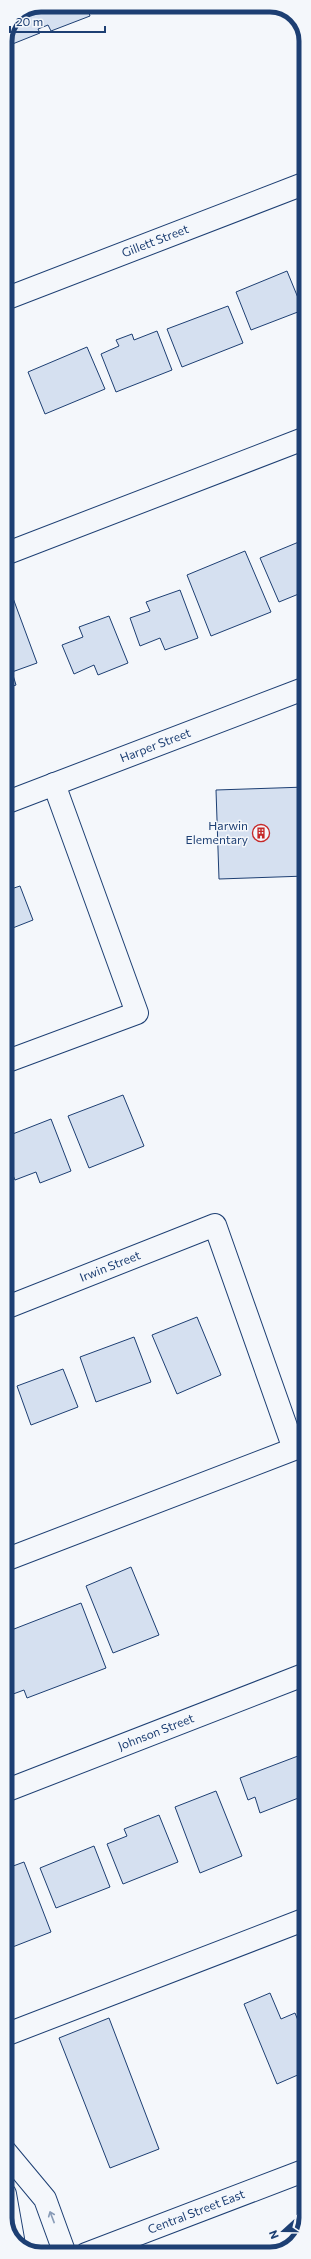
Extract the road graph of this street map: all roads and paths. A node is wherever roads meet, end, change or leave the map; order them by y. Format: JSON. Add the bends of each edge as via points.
{"nodes":[{"id":1,"x":299,"y":186,"type":"edge"},
{"id":2,"x":12,"y":296,"type":"edge"},
{"id":3,"x":299,"y":441,"type":"edge"},
{"id":4,"x":12,"y":551,"type":"edge"},
{"id":5,"x":299,"y":691,"type":"edge"},
{"id":6,"x":54,"y":784,"type":"junction"},
{"id":7,"x":12,"y":800,"type":"edge"},
{"id":8,"x":12,"y":1059,"type":"edge"},
{"id":9,"x":12,"y":1305,"type":"edge"},
{"id":10,"x":12,"y":1557,"type":"edge"},
{"id":11,"x":299,"y":1677,"type":"edge"},
{"id":12,"x":12,"y":1788,"type":"edge"},
{"id":13,"x":299,"y":1922,"type":"edge"},
{"id":14,"x":12,"y":2032,"type":"edge"},
{"id":15,"x":12,"y":2159,"type":"edge"},
{"id":16,"x":299,"y":2173,"type":"edge"},
{"id":17,"x":62,"y":2247,"type":"edge"},
{"id":18,"x":104,"y":2247,"type":"edge"}],
"edges":[{"from":1,"to":2,"type":"street","name":"Gillett Street"},
{"from":3,"to":4,"type":"street"},
{"from":5,"to":6,"type":"street","name":"Harper Street"},
{"from":6,"to":7,"type":"street","name":"Harper Street"},
{"from":6,"to":8,"type":"street","via":[[137,1013]]},
{"from":9,"to":10,"type":"street","name":"Irwin Street","via":[[215,1225],[294,1449]]},
{"from":11,"to":12,"type":"street","name":"Johnson Street"},
{"from":13,"to":14,"type":"street"},
{"from":17,"to":15,"type":"street","one_way":true,"via":[[45,2199]]},
{"from":16,"to":18,"type":"street","name":"Central Street East"}]}
